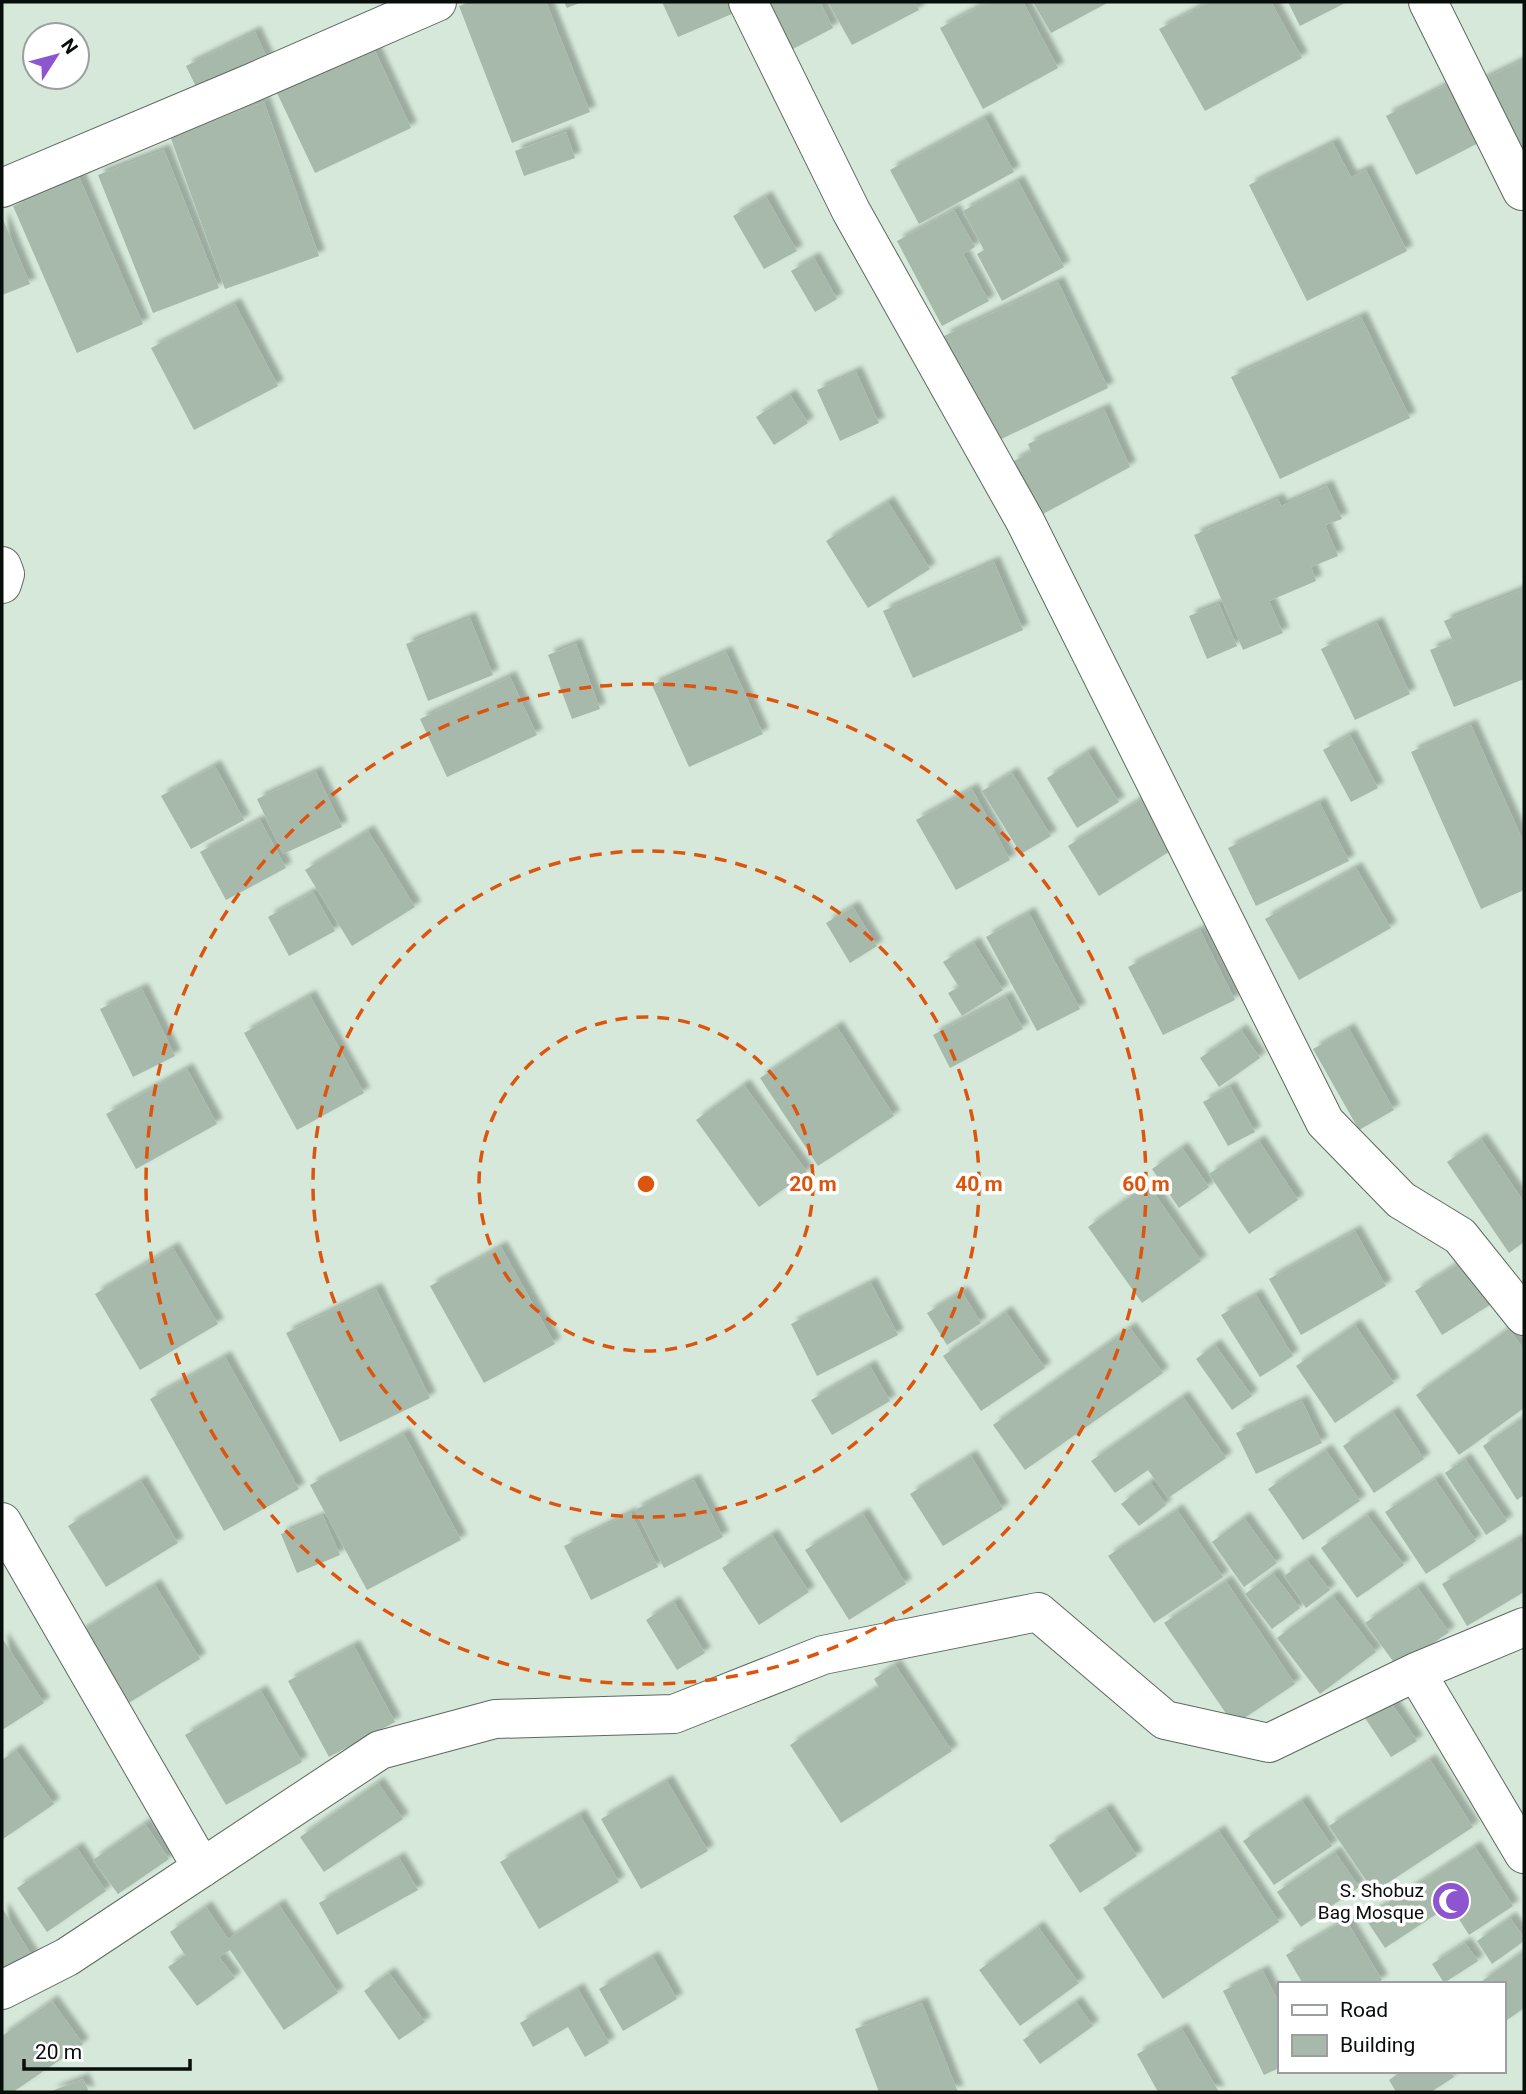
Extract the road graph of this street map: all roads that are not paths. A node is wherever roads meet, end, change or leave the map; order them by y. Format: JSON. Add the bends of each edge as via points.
{"nodes":[{"id":1,"x":437,"y":2,"type":"edge"},
{"id":2,"x":748,"y":2,"type":"edge"},
{"id":3,"x":1428,"y":2,"type":"edge"},
{"id":4,"x":2,"y":188,"type":"edge"},
{"id":5,"x":1522,"y":191,"type":"dead end"},
{"id":6,"x":2,"y":566,"type":"edge"},
{"id":7,"x":2,"y":584,"type":"edge"},
{"id":8,"x":1524,"y":1316,"type":"edge"},
{"id":9,"x":2,"y":1522,"type":"edge"},
{"id":10,"x":1524,"y":1627,"type":"edge"},
{"id":11,"x":1416,"y":1672,"type":"junction"},
{"id":12,"x":1524,"y":1854,"type":"edge"},
{"id":13,"x":202,"y":1868,"type":"junction"},
{"id":14,"x":2,"y":1990,"type":"edge"}],
"edges":[{"from":1,"to":4,"type":"street"},
{"from":2,"to":8,"type":"street","via":[[851,211],[1025,521],[1325,1122],[1401,1200],[1460,1236]]},
{"from":3,"to":5,"type":"street"},
{"from":6,"to":7,"type":"street"},
{"from":9,"to":13,"type":"street"},
{"from":10,"to":11,"type":"street"},
{"from":11,"to":12,"type":"street"},
{"from":11,"to":13,"type":"street","via":[[1269,1743],[1165,1720],[1038,1612],[823,1655],[674,1714],[495,1719],[380,1750]]},
{"from":13,"to":14,"type":"street","via":[[67,1957]]}]}
